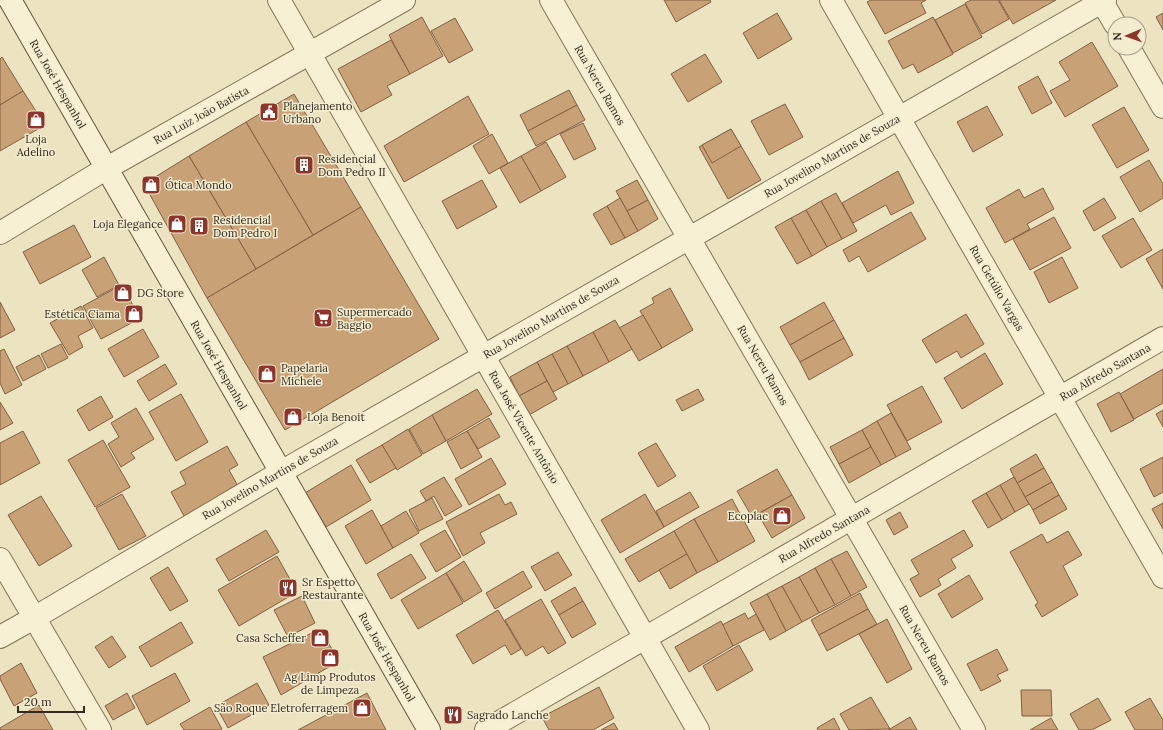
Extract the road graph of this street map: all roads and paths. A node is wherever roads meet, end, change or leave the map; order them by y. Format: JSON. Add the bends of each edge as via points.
{"nodes":[{"id":1,"x":10,"y":0,"type":"edge"},
{"id":2,"x":279,"y":0,"type":"edge"},
{"id":3,"x":404,"y":0,"type":"edge"},
{"id":4,"x":551,"y":0,"type":"edge"},
{"id":5,"x":831,"y":0,"type":"edge"},
{"id":6,"x":1103,"y":0,"type":"edge"},
{"id":7,"x":1111,"y":16,"type":"edge"},
{"id":8,"x":310,"y":54,"type":"junction"},
{"id":9,"x":1134,"y":56,"type":"edge"},
{"id":10,"x":1163,"y":107,"type":"edge"},
{"id":11,"x":899,"y":118,"type":"junction"},
{"id":12,"x":107,"y":168,"type":"junction"},
{"id":13,"x":0,"y":233,"type":"edge"},
{"id":14,"x":689,"y":238,"type":"junction"},
{"id":15,"x":1163,"y":338,"type":"edge"},
{"id":16,"x":483,"y":356,"type":"junction"},
{"id":17,"x":1060,"y":398,"type":"junction"},
{"id":18,"x":281,"y":472,"type":"junction"},
{"id":19,"x":852,"y":518,"type":"junction"},
{"id":20,"x":0,"y":559,"type":"edge"},
{"id":21,"x":1163,"y":577,"type":"edge"},
{"id":22,"x":34,"y":618,"type":"junction"},
{"id":23,"x":0,"y":637,"type":"edge"},
{"id":24,"x":645,"y":638,"type":"junction"},
{"id":25,"x":100,"y":730,"type":"edge"},
{"id":26,"x":429,"y":730,"type":"edge"},
{"id":27,"x":486,"y":730,"type":"edge"},
{"id":28,"x":698,"y":730,"type":"edge"},
{"id":29,"x":974,"y":730,"type":"edge"}],
"edges":[{"from":1,"to":12,"type":"street","name":"Rua José Hespanhol"},
{"from":2,"to":8,"type":"street","name":"Rua José Vicente Antônio"},
{"from":3,"to":8,"type":"street","name":"Rua Luiz João Batista"},
{"from":4,"to":14,"type":"street","name":"Rua Nereu Ramos"},
{"from":5,"to":11,"type":"street","name":"Rua Getúlio Vargas"},
{"from":6,"to":7,"type":"street"},
{"from":6,"to":11,"type":"street","name":"Rua Jovelino Martins de Souza"},
{"from":8,"to":12,"type":"street","name":"Rua Luiz João Batista"},
{"from":8,"to":16,"type":"street","name":"Rua José Vicente Antônio"},
{"from":9,"to":10,"type":"street"},
{"from":11,"to":14,"type":"street","name":"Rua Jovelino Martins de Souza"},
{"from":11,"to":17,"type":"street","name":"Rua Getúlio Vargas"},
{"from":12,"to":13,"type":"street","name":"Rua Luiz João Batista"},
{"from":12,"to":18,"type":"street","name":"Rua José Hespanhol"},
{"from":14,"to":16,"type":"street","name":"Rua Jovelino Martins de Souza"},
{"from":14,"to":19,"type":"street","name":"Rua Nereu Ramos"},
{"from":15,"to":17,"type":"street","name":"Rua Alfredo Santana"},
{"from":16,"to":18,"type":"street","name":"Rua Jovelino Martins de Souza"},
{"from":16,"to":24,"type":"street","name":"Rua José Vicente Antônio"},
{"from":17,"to":19,"type":"street","name":"Rua Alfredo Santana"},
{"from":17,"to":21,"type":"street","name":"Rua Getúlio Vargas"},
{"from":18,"to":22,"type":"street","name":"Rua Jovelino Martins de Souza"},
{"from":18,"to":26,"type":"street","name":"Rua José Hespanhol"},
{"from":19,"to":24,"type":"street","name":"Rua Alfredo Santana"},
{"from":19,"to":29,"type":"street","name":"Rua Nereu Ramos"},
{"from":20,"to":22,"type":"street"},
{"from":22,"to":23,"type":"street","name":"Rua Jovelino Martins de Souza"},
{"from":22,"to":25,"type":"street"},
{"from":24,"to":27,"type":"street","name":"Rua Alfredo Santana"},
{"from":24,"to":28,"type":"street","name":"Rua José Vicente Antônio"}]}
